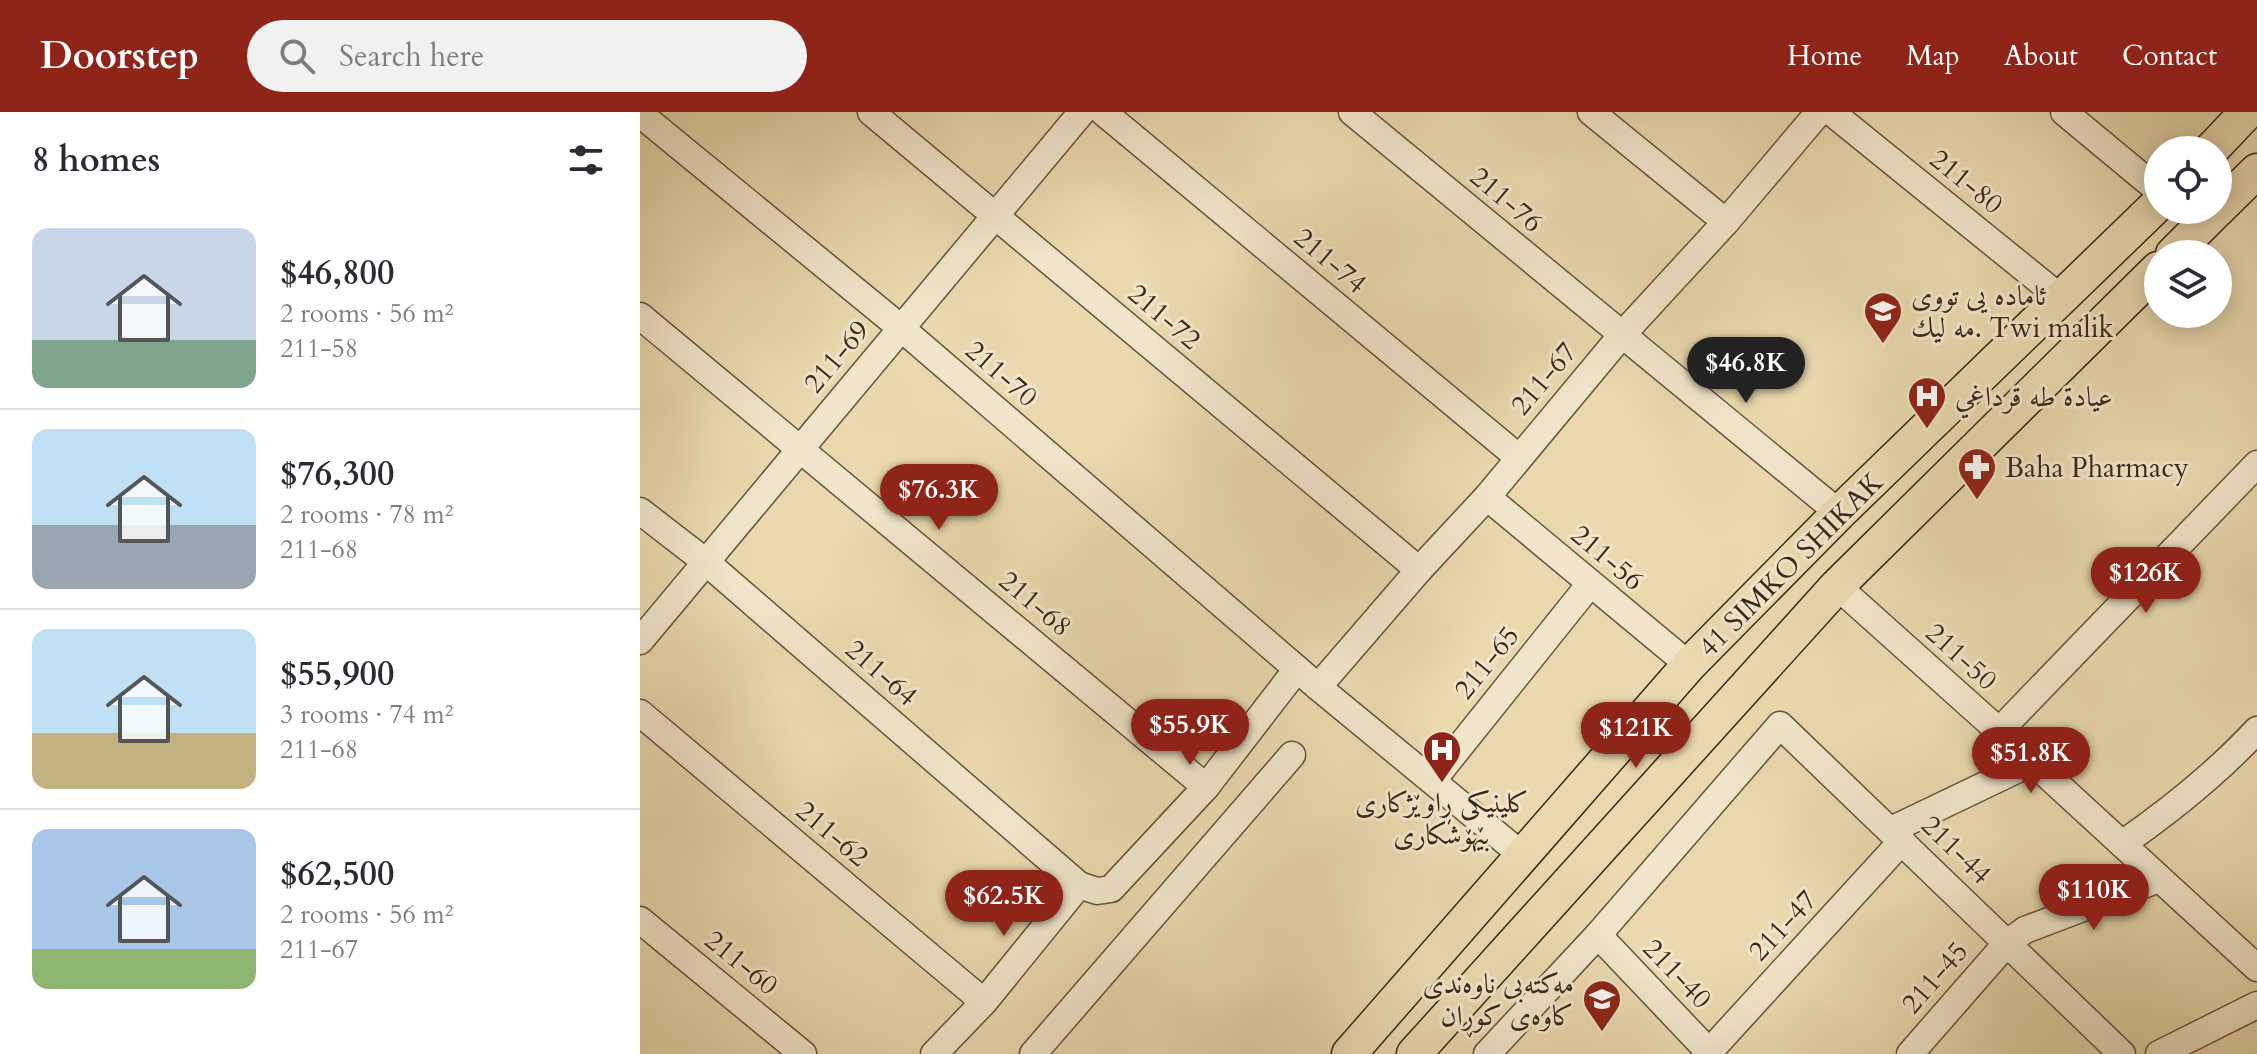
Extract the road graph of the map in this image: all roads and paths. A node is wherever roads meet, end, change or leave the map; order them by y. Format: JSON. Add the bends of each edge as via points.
{"nodes":[{"id":1,"x":871,"y":112,"type":"edge"},
{"id":2,"x":1082,"y":112,"type":"edge"},
{"id":3,"x":1103,"y":112,"type":"edge"},
{"id":4,"x":1352,"y":112,"type":"edge"},
{"id":5,"x":1591,"y":112,"type":"edge"},
{"id":6,"x":1819,"y":112,"type":"edge"},
{"id":7,"x":1831,"y":112,"type":"edge"},
{"id":8,"x":2064,"y":112,"type":"edge"},
{"id":9,"x":2247,"y":112,"type":"edge"},
{"id":10,"x":640,"y":114,"type":"edge"},
{"id":11,"x":2224,"y":136,"type":"edge"},
{"id":12,"x":2257,"y":171,"type":"edge"},
{"id":13,"x":2144,"y":178,"type":"edge"},
{"id":14,"x":2232,"y":196,"type":"edge"},
{"id":15,"x":995,"y":215,"type":"junction"},
{"id":16,"x":2144,"y":218,"type":"edge"},
{"id":17,"x":1726,"y":222,"type":"junction"},
{"id":18,"x":2204,"y":224,"type":"edge"},
{"id":19,"x":2187,"y":240,"type":"edge"},
{"id":20,"x":2144,"y":283,"type":"edge"},
{"id":21,"x":2062,"y":299,"type":"junction"},
{"id":22,"x":640,"y":316,"type":"edge"},
{"id":23,"x":901,"y":328,"type":"junction"},
{"id":24,"x":1621,"y":336,"type":"junction"},
{"id":25,"x":800,"y":449,"type":"junction"},
{"id":26,"x":1518,"y":457,"type":"junction"},
{"id":27,"x":2257,"y":464,"type":"edge"},
{"id":28,"x":1487,"y":497,"type":"junction"},
{"id":29,"x":640,"y":511,"type":"edge"},
{"id":30,"x":1839,"y":513,"type":"junction"},
{"id":31,"x":706,"y":562,"type":"junction"},
{"id":32,"x":1419,"y":570,"type":"junction"},
{"id":33,"x":1590,"y":584,"type":"junction"},
{"id":34,"x":1837,"y":586,"type":"junction"},
{"id":35,"x":640,"y":641,"type":"edge"},
{"id":36,"x":1689,"y":665,"type":"junction"},
{"id":37,"x":1297,"y":669,"type":"junction"},
{"id":38,"x":1318,"y":687,"type":"junction"},
{"id":39,"x":640,"y":713,"type":"edge"},
{"id":40,"x":2257,"y":730,"type":"edge"},
{"id":41,"x":1999,"y":731,"type":"junction"},
{"id":42,"x":1292,"y":755,"type":"dead end"},
{"id":43,"x":2033,"y":762,"type":"junction"},
{"id":44,"x":1596,"y":771,"type":"junction"},
{"id":45,"x":1433,"y":780,"type":"junction"},
{"id":46,"x":1206,"y":787,"type":"junction"},
{"id":47,"x":1635,"y":810,"type":"junction"},
{"id":48,"x":1897,"y":836,"type":"junction"},
{"id":49,"x":2122,"y":844,"type":"junction"},
{"id":50,"x":1522,"y":855,"type":"junction"},
{"id":51,"x":2159,"y":879,"type":"junction"},
{"id":52,"x":1079,"y":885,"type":"junction"},
{"id":53,"x":640,"y":920,"type":"edge"},
{"id":54,"x":1598,"y":935,"type":"junction"},
{"id":55,"x":2007,"y":943,"type":"junction"},
{"id":56,"x":2257,"y":968,"type":"edge"},
{"id":57,"x":984,"y":1002,"type":"junction"},
{"id":58,"x":2257,"y":1005,"type":"edge"},
{"id":59,"x":2110,"y":1050,"type":"edge"},
{"id":60,"x":1710,"y":1053,"type":"edge"},
{"id":61,"x":803,"y":1054,"type":"edge"},
{"id":62,"x":934,"y":1054,"type":"edge"},
{"id":63,"x":1033,"y":1054,"type":"edge"},
{"id":64,"x":1349,"y":1054,"type":"edge"},
{"id":65,"x":1414,"y":1054,"type":"edge"},
{"id":66,"x":1487,"y":1054,"type":"edge"},
{"id":67,"x":1910,"y":1054,"type":"edge"},
{"id":68,"x":2159,"y":1054,"type":"edge"}],
"edges":[{"from":1,"to":15,"type":"street","name":"211-72"},
{"from":2,"to":15,"type":"street","name":"211-69"},
{"from":3,"to":26,"type":"street","name":"211-74"},
{"from":4,"to":24,"type":"street","name":"211-76"},
{"from":5,"to":17,"type":"street"},
{"from":6,"to":17,"type":"street","name":"211-67"},
{"from":7,"to":21,"type":"street","name":"211-80"},
{"from":8,"to":13,"type":"street"},
{"from":9,"to":11,"type":"main road"},
{"from":10,"to":23,"type":"street","name":"211-70"},
{"from":12,"to":14,"type":"main road"},
{"from":15,"to":23,"type":"street","name":"211-69"},
{"from":15,"to":32,"type":"street","name":"211-72"},
{"from":16,"to":21,"type":"main road","name":"41 SIMKO SHIKAK"},
{"from":17,"to":24,"type":"street","name":"211-67"},
{"from":18,"to":19,"type":"main road"},
{"from":20,"to":34,"type":"main road","name":"41 SIMKO SHIKAK"},
{"from":21,"to":30,"type":"main road","name":"41 SIMKO SHIKAK"},
{"from":22,"to":25,"type":"street","name":"211-68"},
{"from":23,"to":25,"type":"street","name":"211-69"},
{"from":23,"to":37,"type":"street","name":"211-70"},
{"from":24,"to":26,"type":"street","name":"211-67"},
{"from":24,"to":30,"type":"street","name":"211-76"},
{"from":25,"to":31,"type":"street","name":"211-69"},
{"from":25,"to":46,"type":"street","name":"211-68"},
{"from":26,"to":28,"type":"street","name":"211-67"},
{"from":27,"to":41,"type":"street"},
{"from":28,"to":32,"type":"street","name":"211-67"},
{"from":28,"to":33,"type":"street","name":"211-56"},
{"from":29,"to":31,"type":"street","name":"211-64"},
{"from":30,"to":36,"type":"main road","name":"41 SIMKO SHIKAK"},
{"from":31,"to":35,"type":"street","name":"211-69"},
{"from":31,"to":52,"type":"street","name":"211-64"},
{"from":32,"to":38,"type":"street","name":"211-67"},
{"from":33,"to":36,"type":"street","name":"211-56"},
{"from":33,"to":45,"type":"street","name":"211-65"},
{"from":34,"to":41,"type":"street","name":"211-50"},
{"from":34,"to":47,"type":"main road","name":"41 SIMKO SHIKAK"},
{"from":36,"to":44,"type":"main road","name":"41 SIMKO SHIKAK"},
{"from":37,"to":38,"type":"street","name":"211-70"},
{"from":37,"to":46,"type":"street"},
{"from":38,"to":45,"type":"street","name":"211-70"},
{"from":39,"to":57,"type":"street","name":"211-62"},
{"from":40,"to":49,"type":"street","via":[[2174,808]]},
{"from":41,"to":43,"type":"street","name":"211-50"},
{"from":42,"to":63,"type":"street"},
{"from":43,"to":48,"type":"street"},
{"from":43,"to":49,"type":"street","name":"211-50"},
{"from":44,"to":47,"type":"main road"},
{"from":44,"to":50,"type":"main road","name":"41 SIMKO SHIKAK"},
{"from":45,"to":50,"type":"street","name":"211-70"},
{"from":46,"to":52,"type":"street","via":[[1111,889]]},
{"from":47,"to":65,"type":"main road","name":"41 SIMKO SHIKAK"},
{"from":48,"to":54,"type":"street","name":"211-44","via":[[1780,725]]},
{"from":48,"to":55,"type":"street","name":"211-44"},
{"from":48,"to":60,"type":"street","name":"211-47"},
{"from":49,"to":51,"type":"street","name":"211-50"},
{"from":50,"to":64,"type":"main road","name":"41 SIMKO SHIKAK"},
{"from":51,"to":55,"type":"street","name":"211-45","via":[[2025,930]]},
{"from":51,"to":56,"type":"street","name":"211-50"},
{"from":52,"to":57,"type":"street"},
{"from":53,"to":61,"type":"street","name":"211-60"},
{"from":54,"to":60,"type":"street","name":"211-40"},
{"from":54,"to":66,"type":"street"},
{"from":55,"to":59,"type":"street","name":"211-44"},
{"from":55,"to":67,"type":"street","name":"211-45"},
{"from":57,"to":62,"type":"street"},
{"from":58,"to":68,"type":"street"}]}
